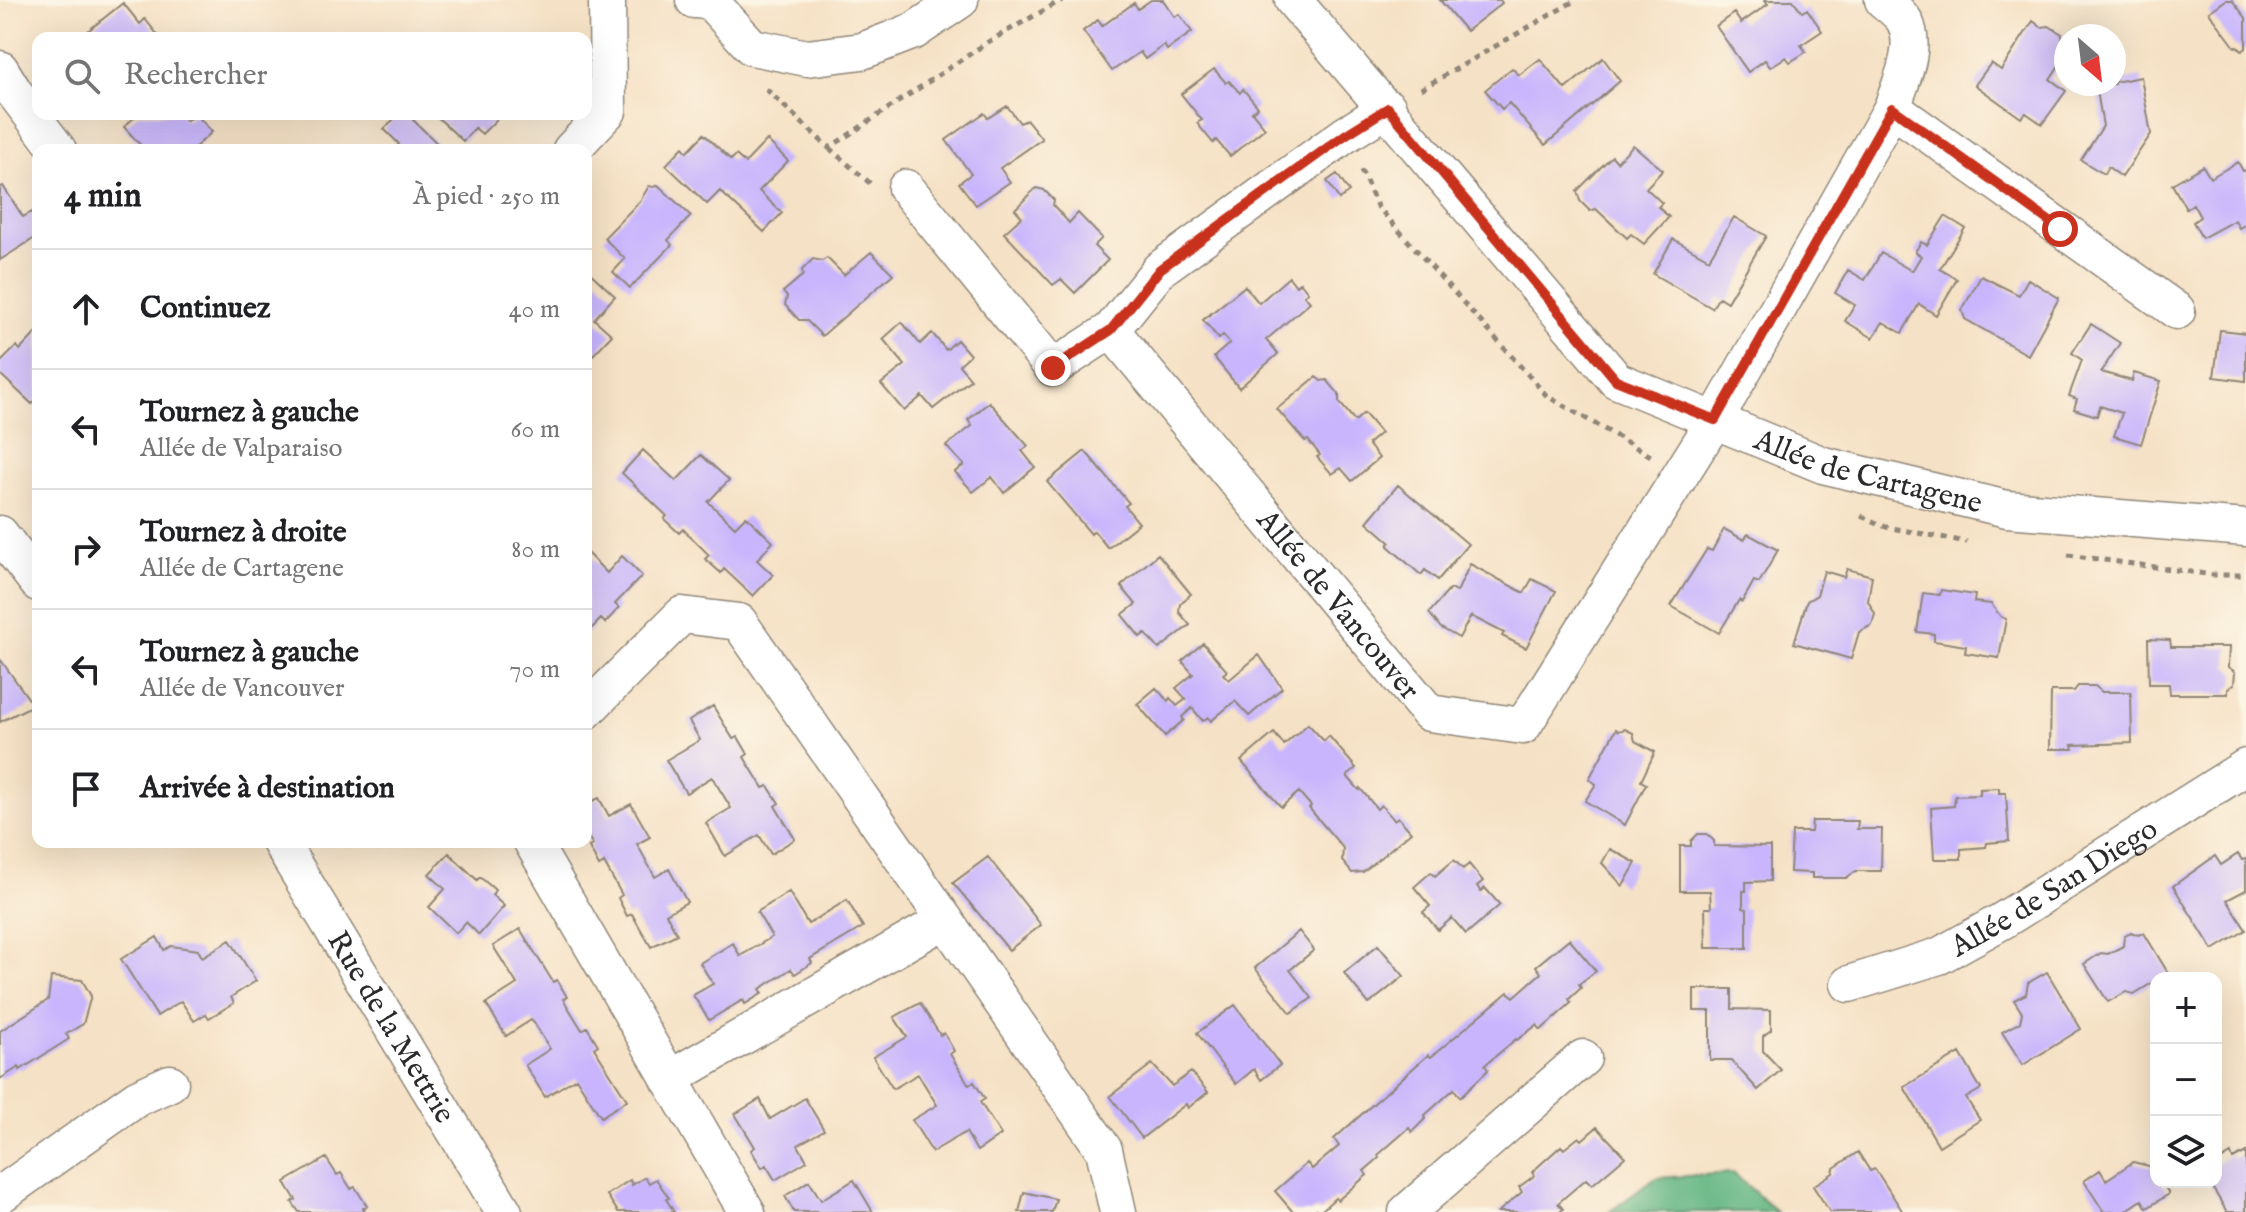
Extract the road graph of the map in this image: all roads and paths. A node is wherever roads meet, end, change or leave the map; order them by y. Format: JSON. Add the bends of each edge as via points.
{"nodes":[{"id":1,"x":607,"y":0,"type":"edge"},
{"id":2,"x":694,"y":0,"type":"edge"},
{"id":3,"x":960,"y":0,"type":"edge"},
{"id":4,"x":1293,"y":0,"type":"edge"},
{"id":5,"x":1576,"y":0,"type":"edge"},
{"id":6,"x":1883,"y":0,"type":"edge"},
{"id":7,"x":0,"y":69,"type":"edge"},
{"id":8,"x":1388,"y":108,"type":"junction"},
{"id":9,"x":1892,"y":108,"type":"junction"},
{"id":10,"x":32,"y":114,"type":"edge"},
{"id":11,"x":37,"y":120,"type":"edge"},
{"id":12,"x":54,"y":144,"type":"edge"},
{"id":13,"x":577,"y":144,"type":"edge"},
{"id":14,"x":829,"y":148,"type":"dead end"},
{"id":15,"x":906,"y":188,"type":"joint"},
{"id":16,"x":2177,"y":311,"type":"dead end"},
{"id":17,"x":1111,"y":330,"type":"junction"},
{"id":18,"x":1715,"y":420,"type":"junction"},
{"id":19,"x":2246,"y":528,"type":"edge"},
{"id":20,"x":0,"y":534,"type":"edge"},
{"id":21,"x":32,"y":575,"type":"edge"},
{"id":22,"x":592,"y":705,"type":"edge"},
{"id":23,"x":2246,"y":767,"type":"edge"},
{"id":24,"x":284,"y":848,"type":"edge"},
{"id":25,"x":535,"y":848,"type":"edge"},
{"id":26,"x":945,"y":920,"type":"junction"},
{"id":27,"x":1849,"y":984,"type":"dead end"},
{"id":28,"x":1583,"y":1058,"type":"dead end"},
{"id":29,"x":669,"y":1079,"type":"junction"},
{"id":30,"x":170,"y":1083,"type":"dead end"},
{"id":31,"x":0,"y":1195,"type":"edge"},
{"id":32,"x":504,"y":1212,"type":"edge"},
{"id":33,"x":747,"y":1212,"type":"edge"},
{"id":34,"x":1118,"y":1212,"type":"edge"},
{"id":35,"x":1407,"y":1212,"type":"edge"}],
"edges":[{"from":1,"to":13,"type":"street","via":[[608,111]]},
{"from":2,"to":3,"type":"street","via":[[710,1],[752,47],[807,58],[862,51],[914,31]]},
{"from":4,"to":8,"type":"street","name":"Allée de Cartagene"},
{"from":5,"to":8,"type":"path"},
{"from":6,"to":9,"type":"street","via":[[1905,19],[1909,35],[1908,61]]},
{"from":7,"to":10,"type":"street"},
{"from":8,"to":17,"type":"street","via":[[1160,269]]},
{"from":8,"to":18,"type":"street","name":"Allée de Cartagene","via":[[1616,380]]},
{"from":9,"to":16,"type":"street"},
{"from":9,"to":18,"type":"street"},
{"from":11,"to":12,"type":"street"},
{"from":14,"to":15,"type":"path","via":[[882,194]]},
{"from":15,"to":17,"type":"street","via":[[1053,368]]},
{"from":17,"to":18,"type":"street","name":"Allée de Vancouver","via":[[1429,713],[1523,726]]},
{"from":18,"to":19,"type":"street","name":"Allée de Cartagene","via":[[1823,465],[2007,509]]},
{"from":20,"to":21,"type":"street"},
{"from":22,"to":26,"type":"street","via":[[682,615],[739,622]]},
{"from":23,"to":27,"type":"street","name":"Allée de San Diego","via":[[1939,956]]},
{"from":24,"to":32,"type":"street","name":"Rue de la Mettrie"},
{"from":25,"to":29,"type":"street"},
{"from":26,"to":29,"type":"street"},
{"from":26,"to":34,"type":"street","via":[[1104,1150]]},
{"from":28,"to":35,"type":"street"},
{"from":29,"to":33,"type":"street"},
{"from":30,"to":31,"type":"street","via":[[137,1098]]}]}
